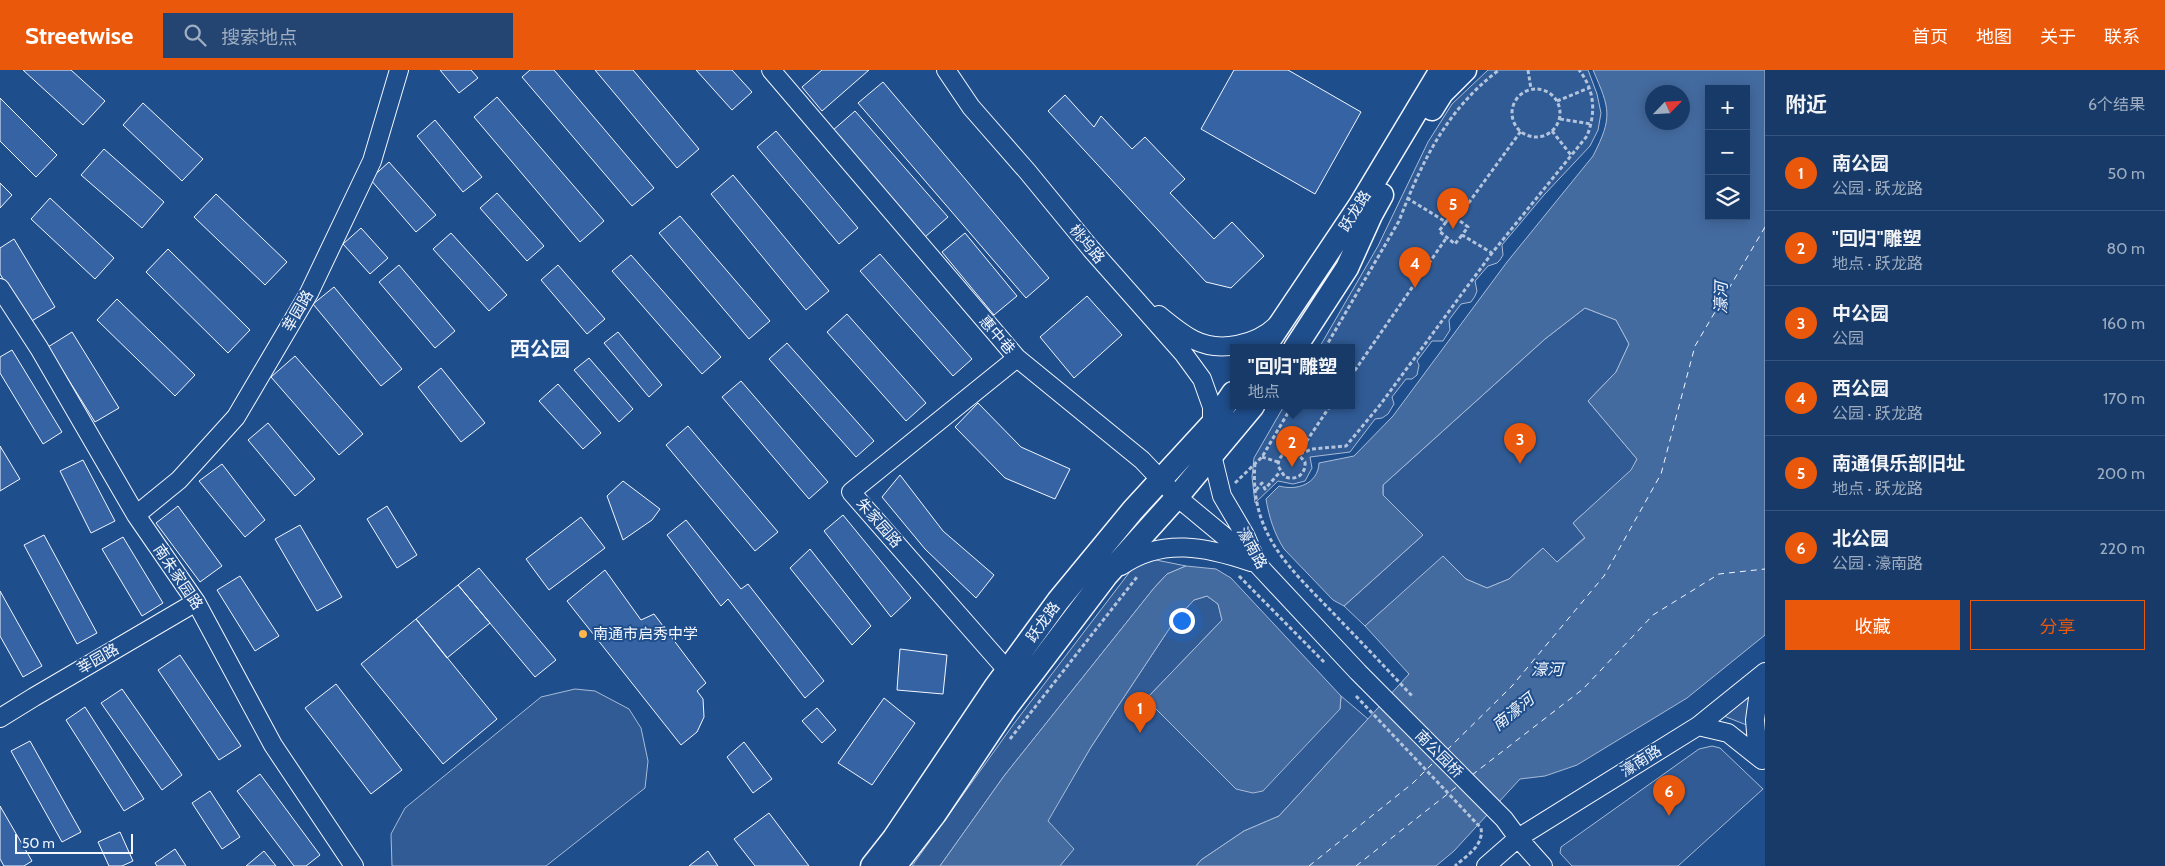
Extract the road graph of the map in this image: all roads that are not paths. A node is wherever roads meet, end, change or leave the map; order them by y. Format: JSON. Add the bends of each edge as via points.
{"nodes":[{"id":1,"x":399,"y":70,"type":"edge"},
{"id":2,"x":771,"y":70,"type":"edge"},
{"id":3,"x":946,"y":70,"type":"edge"},
{"id":4,"x":1441,"y":70,"type":"edge"},
{"id":5,"x":1465,"y":70,"type":"edge"},
{"id":6,"x":0,"y":288,"type":"edge"},
{"id":7,"x":1127,"y":290,"type":"junction"},
{"id":8,"x":1296,"y":302,"type":"junction"},
{"id":9,"x":1242,"y":344,"type":"edge"},
{"id":10,"x":1267,"y":344,"type":"edge"},
{"id":11,"x":1298,"y":344,"type":"edge"},
{"id":12,"x":1230,"y":346,"type":"edge"},
{"id":13,"x":1017,"y":358,"type":"junction"},
{"id":14,"x":1230,"y":398,"type":"edge"},
{"id":15,"x":1250,"y":409,"type":"edge"},
{"id":16,"x":1212,"y":424,"type":"junction"},
{"id":17,"x":1212,"y":455,"type":"junction"},
{"id":18,"x":1161,"y":478,"type":"junction"},
{"id":19,"x":1177,"y":496,"type":"junction"},
{"id":20,"x":136,"y":515,"type":"junction"},
{"id":21,"x":1258,"y":565,"type":"junction"},
{"id":22,"x":1106,"y":576,"type":"junction"},
{"id":23,"x":196,"y":602,"type":"junction"},
{"id":24,"x":1008,"y":670,"type":"junction"},
{"id":25,"x":1358,"y":672,"type":"joint"},
{"id":26,"x":1763,"y":674,"type":"edge"},
{"id":27,"x":0,"y":718,"type":"edge"},
{"id":28,"x":1698,"y":726,"type":"junction"},
{"id":29,"x":1762,"y":760,"type":"edge"},
{"id":30,"x":1518,"y":838,"type":"junction"},
{"id":31,"x":354,"y":866,"type":"edge"},
{"id":32,"x":872,"y":866,"type":"edge"},
{"id":33,"x":895,"y":866,"type":"edge"},
{"id":34,"x":1486,"y":866,"type":"edge"},
{"id":35,"x":1544,"y":866,"type":"edge"}],
"edges":[{"from":1,"to":20,"type":"street","name":"莘园路","via":[[372,162],[309,292],[236,417],[179,480]]},
{"from":2,"to":13,"type":"street","name":"惠中巷"},
{"from":3,"to":7,"type":"street","name":"桃坞路","via":[[971,107]]},
{"from":4,"to":8,"type":"main road","name":"跃龙路","via":[[1360,205]]},
{"from":5,"to":11,"type":"main road","name":"跃龙路","via":[[1442,93],[1371,215],[1347,268]]},
{"from":6,"to":20,"type":"street","name":"南朱家园路","via":[[39,348]]},
{"from":7,"to":12,"type":"street","via":[[1195,340]]},
{"from":7,"to":16,"type":"street","name":"桃坞路","via":[[1202,379],[1212,407]]},
{"from":8,"to":9,"type":"street","via":[[1275,327]]},
{"from":8,"to":10,"type":"main road","name":"跃龙路"},
{"from":13,"to":18,"type":"street","name":"惠中巷"},
{"from":13,"to":24,"type":"street","name":"朱家园路","via":[[851,492]]},
{"from":14,"to":16,"type":"main road","name":"跃龙路"},
{"from":15,"to":17,"type":"main road","name":"跃龙路"},
{"from":16,"to":17,"type":"street","name":"濠南路"},
{"from":16,"to":18,"type":"main road","name":"跃龙路"},
{"from":17,"to":19,"type":"main road","name":"跃龙路"},
{"from":17,"to":21,"type":"street","name":"濠南路","via":[[1222,496]]},
{"from":18,"to":19,"type":"street","name":"惠中巷"},
{"from":18,"to":24,"type":"main road","name":"跃龙路","via":[[1058,601]]},
{"from":19,"to":21,"type":"street","name":"惠中巷"},
{"from":19,"to":22,"type":"main road","name":"跃龙路"},
{"from":20,"to":23,"type":"street","name":"南朱家园路"},
{"from":21,"to":22,"type":"street","via":[[1224,553],[1181,546],[1134,557]]},
{"from":21,"to":25,"type":"street","name":"濠南路"},
{"from":22,"to":33,"type":"main road","name":"跃龙路","via":[[1006,708],[935,814]]},
{"from":23,"to":27,"type":"street","name":"莘园路"},
{"from":23,"to":31,"type":"street","name":"南朱家园路","via":[[273,745]]},
{"from":24,"to":32,"type":"main road","name":"跃龙路"},
{"from":25,"to":30,"type":"street","name":"南公园桥","via":[[1504,819]]},
{"from":26,"to":28,"type":"street","name":"濠南路"},
{"from":26,"to":29,"type":"street","via":[[1755,720]]},
{"from":28,"to":29,"type":"street","via":[[1728,733]]},
{"from":28,"to":30,"type":"street","name":"濠南路"},
{"from":30,"to":34,"type":"street","name":"濠南路"},
{"from":30,"to":35,"type":"street","name":"南公园桥"}]}
